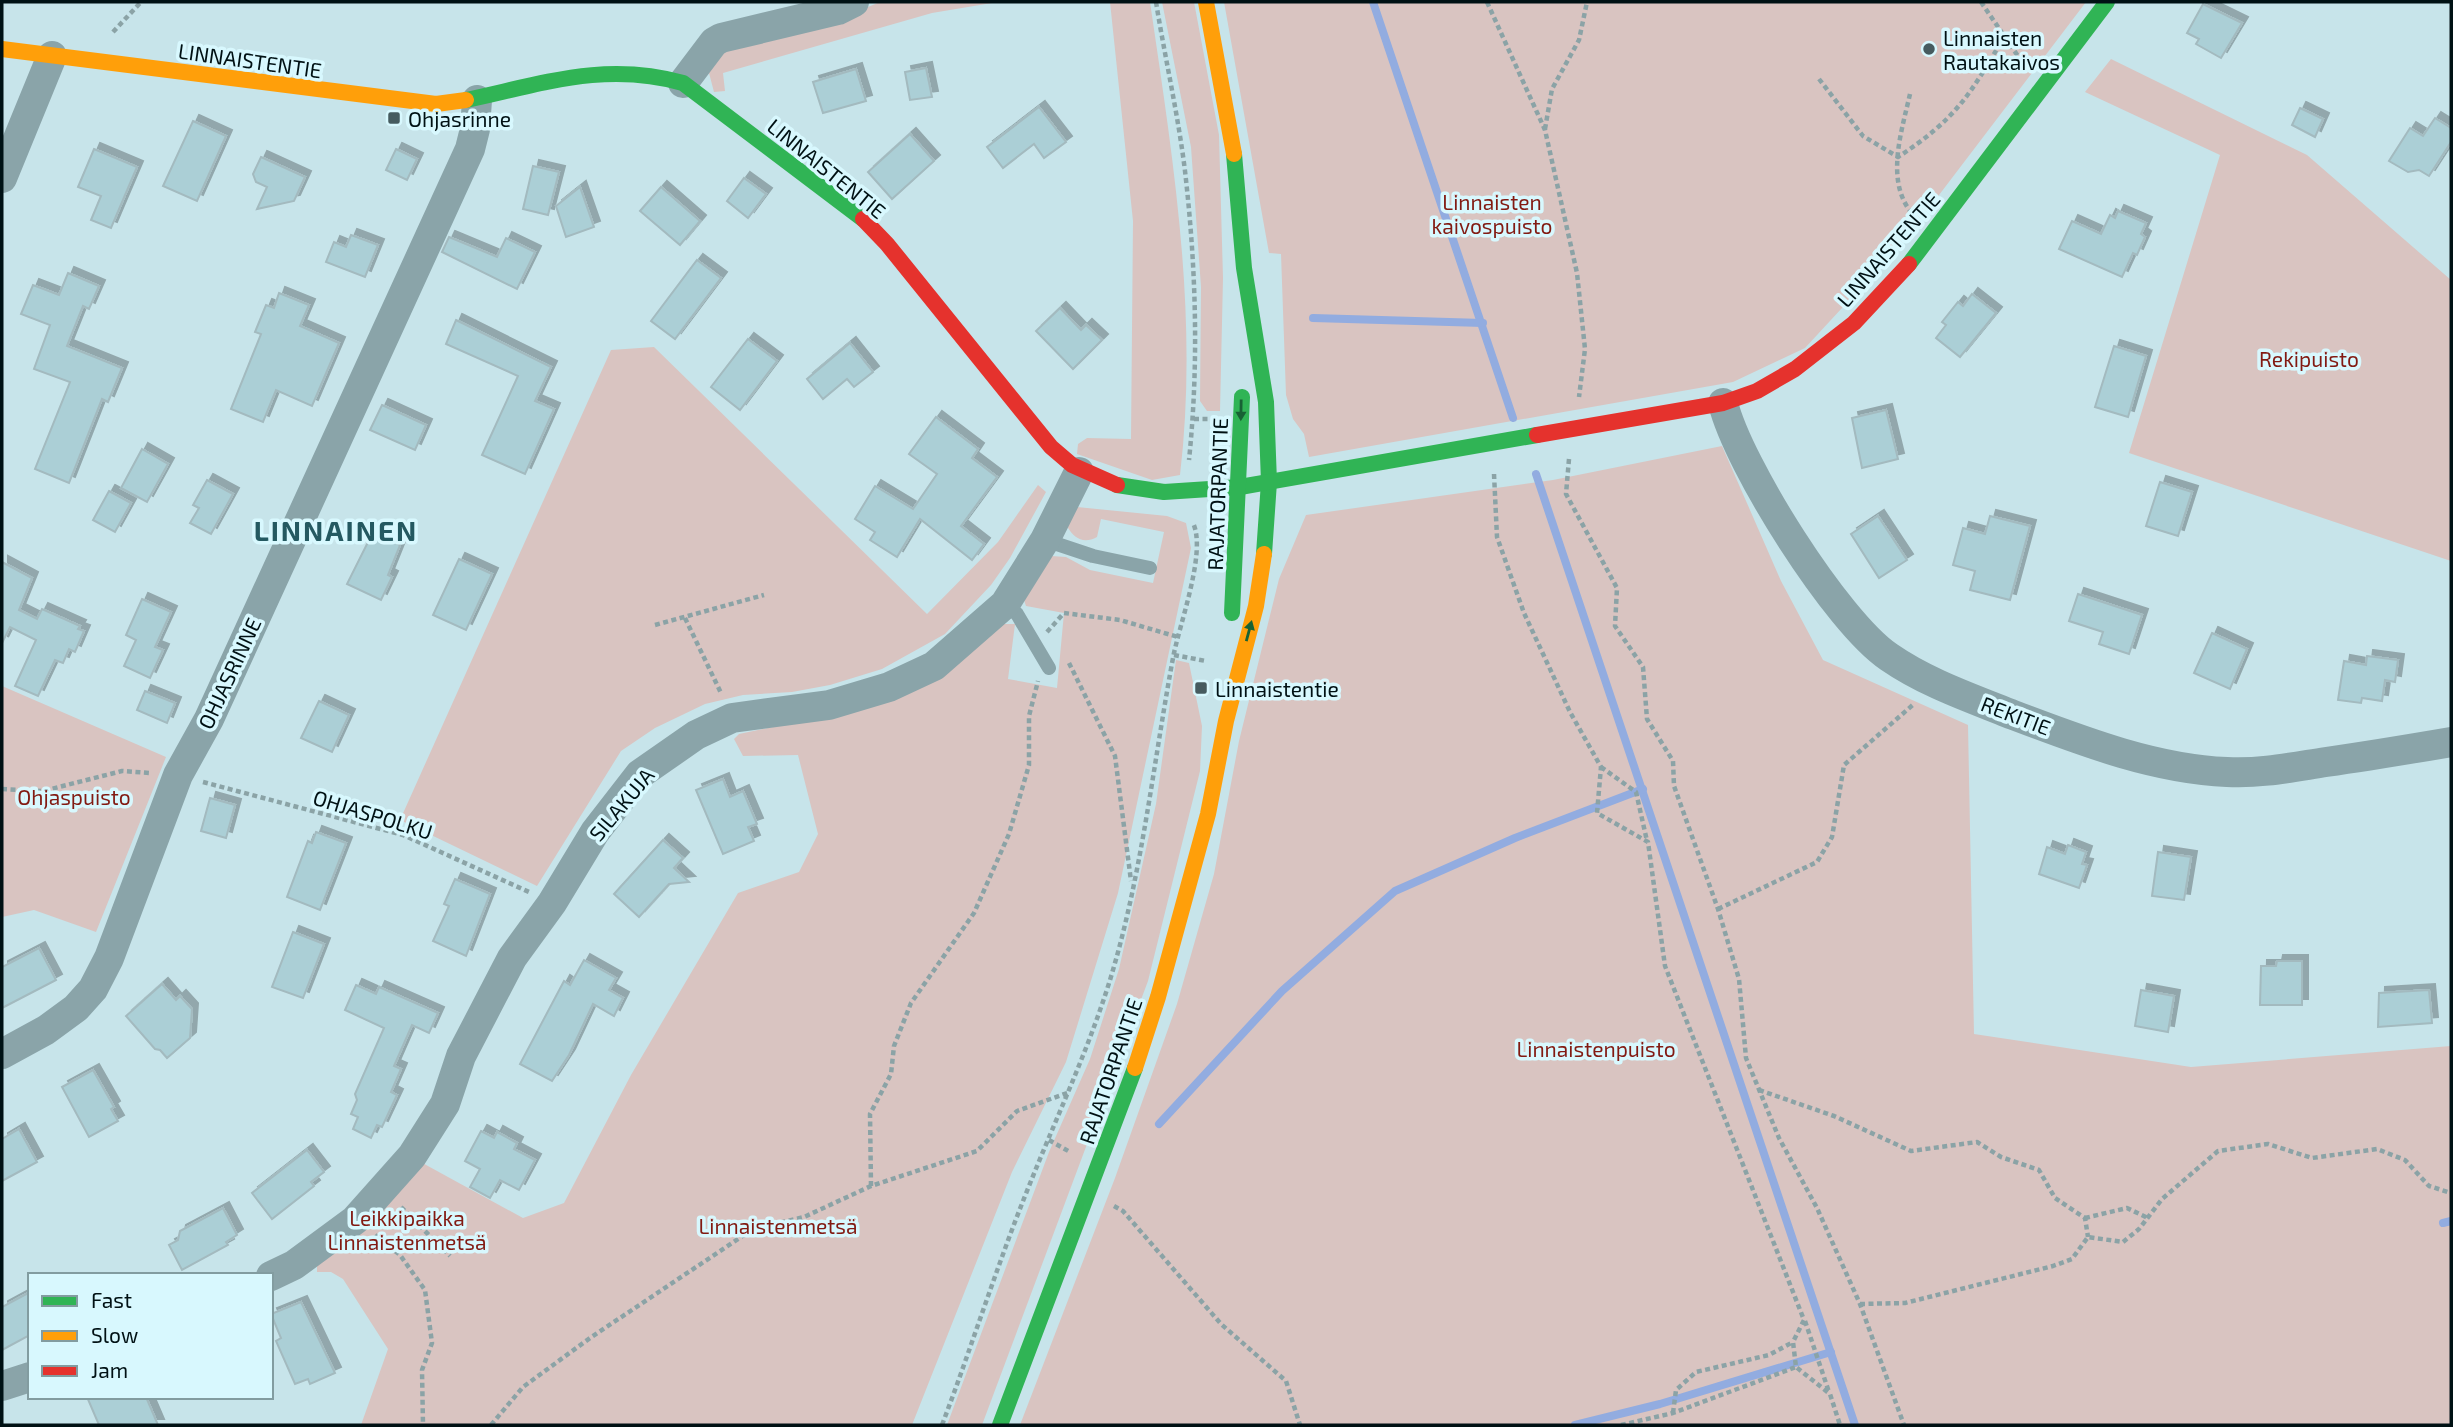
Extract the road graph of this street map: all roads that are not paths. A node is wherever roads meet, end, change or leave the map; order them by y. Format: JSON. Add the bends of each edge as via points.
{"nodes":[{"id":1,"x":854,"y":2,"type":"edge"},
{"id":2,"x":1206,"y":2,"type":"edge"},
{"id":3,"x":2107,"y":2,"type":"edge"},
{"id":4,"x":2,"y":49,"type":"edge"},
{"id":5,"x":52,"y":56,"type":"junction"},
{"id":6,"x":683,"y":83,"type":"junction"},
{"id":7,"x":477,"y":100,"type":"junction"},
{"id":8,"x":2,"y":178,"type":"edge"},
{"id":9,"x":1244,"y":268,"type":"junction"},
{"id":10,"x":1723,"y":403,"type":"junction"},
{"id":11,"x":1079,"y":472,"type":"junction"},
{"id":12,"x":1269,"y":482,"type":"junction"},
{"id":13,"x":1240,"y":487,"type":"junction"},
{"id":14,"x":1045,"y":540,"type":"junction"},
{"id":15,"x":1150,"y":568,"type":"dead end"},
{"id":16,"x":1005,"y":604,"type":"junction"},
{"id":17,"x":1049,"y":668,"type":"road end"},
{"id":18,"x":1226,"y":721,"type":"junction"},
{"id":19,"x":2451,"y":741,"type":"edge"},
{"id":20,"x":2,"y":1054,"type":"edge"},
{"id":21,"x":273,"y":1275,"type":"edge"},
{"id":22,"x":28,"y":1378,"type":"edge"},
{"id":23,"x":2,"y":1386,"type":"edge"},
{"id":24,"x":1000,"y":1425,"type":"edge"}],
"edges":[{"from":1,"to":6,"type":"street","via":[[838,10],[721,38]]},
{"from":2,"to":9,"type":"street","name":"RAJATORPANTIE","via":[[1232,135]]},
{"from":3,"to":10,"type":"street","name":"LINNAISTENTIE","via":[[1930,236],[1854,323],[1795,369],[1757,391]]},
{"from":4,"to":5,"type":"street","name":"LINNAISTENTIE"},
{"from":5,"to":7,"type":"street","name":"LINNAISTENTIE","via":[[404,102]]},
{"from":5,"to":8,"type":"street"},
{"from":6,"to":7,"type":"street","name":"LINNAISTENTIE","via":[[660,74],[608,70]]},
{"from":6,"to":11,"type":"street","name":"LINNAISTENTIE","via":[[861,217],[1051,447]]},
{"from":7,"to":20,"type":"street","name":"OHJASRINNE","via":[[470,149],[215,707],[178,775],[109,958],[93,989],[76,1008]]},
{"from":9,"to":12,"type":"street","name":"RAJATORPANTIE","via":[[1266,402]]},
{"from":9,"to":13,"type":"street","name":"RAJATORPANTIE","one_way":true},
{"from":10,"to":12,"type":"street","name":"LINNAISTENTIE"},
{"from":10,"to":19,"type":"street","name":"REKITIE","via":[[1749,467],[1831,596],[1888,656],[1938,684],[2077,739],[2184,767],[2227,772],[2272,770]]},
{"from":11,"to":13,"type":"street","name":"LINNAISTENTIE","via":[[1120,486],[1188,492]]},
{"from":11,"to":14,"type":"street","name":"SILAKUJA"},
{"from":12,"to":13,"type":"street","name":"LINNAISTENTIE"},
{"from":18,"to":12,"type":"street","name":"RAJATORPANTIE","one_way":true,"via":[[1256,607]]},
{"from":13,"to":18,"type":"street","name":"RAJATORPANTIE"},
{"from":14,"to":15,"type":"lane"},
{"from":14,"to":16,"type":"street","name":"SILAKUJA"},
{"from":16,"to":17,"type":"lane","via":[[1017,614]]},
{"from":16,"to":21,"type":"street","name":"SILAKUJA","via":[[934,666],[889,687],[829,705],[732,718],[640,774],[595,832],[512,958],[461,1056],[445,1104],[412,1156],[355,1220]]},
{"from":18,"to":24,"type":"street","name":"RAJATORPANTIE","via":[[1187,900],[1128,1087]]},
{"from":22,"to":23,"type":"street"}]}
